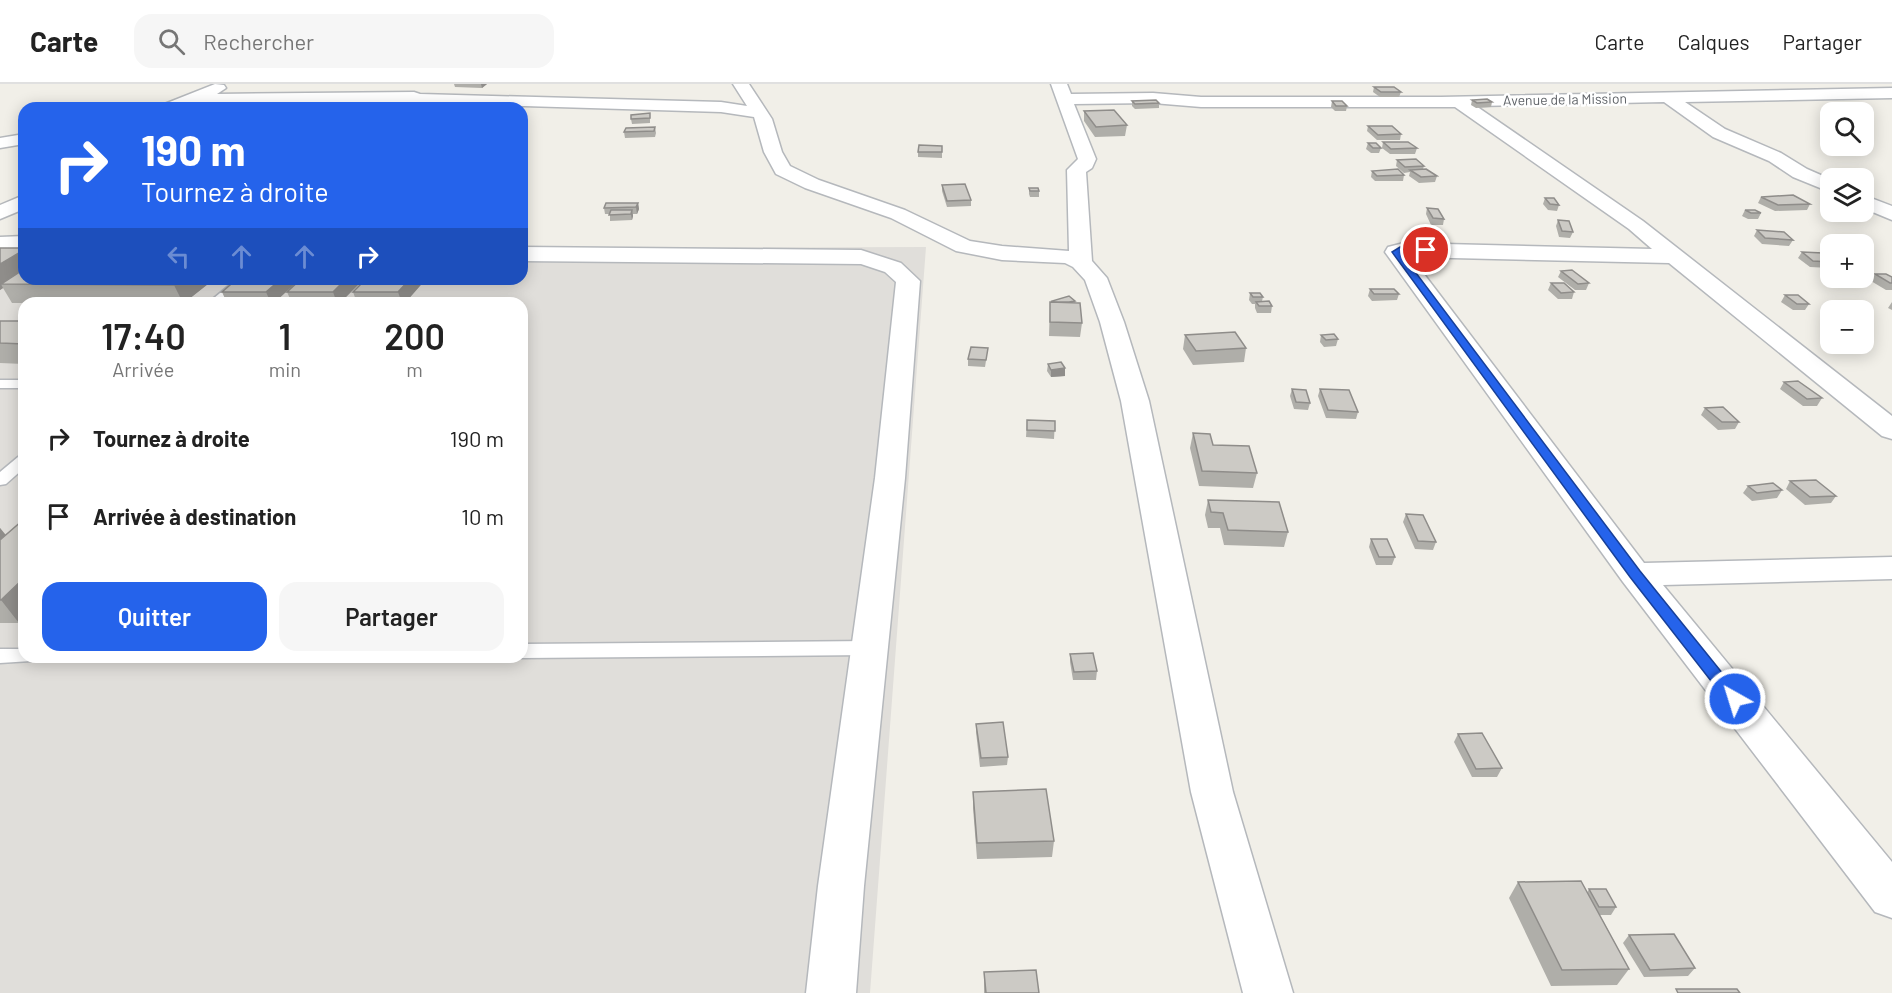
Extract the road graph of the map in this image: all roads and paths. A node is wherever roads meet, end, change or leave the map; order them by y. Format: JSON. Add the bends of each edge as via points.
{"nodes":[{"id":1,"x":225,"y":84,"type":"edge"},
{"id":2,"x":741,"y":84,"type":"edge"},
{"id":3,"x":1262,"y":84,"type":"edge"},
{"id":4,"x":1862,"y":84,"type":"edge"},
{"id":5,"x":700,"y":91,"type":"dead end"},
{"id":6,"x":1062,"y":91,"type":"edge"},
{"id":7,"x":1889,"y":94,"type":"edge"},
{"id":8,"x":197,"y":97,"type":"junction"},
{"id":9,"x":416,"y":97,"type":"edge"},
{"id":10,"x":1667,"y":97,"type":"junction"},
{"id":11,"x":1458,"y":101,"type":"junction"},
{"id":12,"x":184,"y":102,"type":"edge"},
{"id":13,"x":1275,"y":102,"type":"junction"},
{"id":14,"x":610,"y":104,"type":"junction"},
{"id":15,"x":760,"y":113,"type":"junction"},
{"id":16,"x":18,"y":140,"type":"edge"},
{"id":17,"x":0,"y":143,"type":"edge"},
{"id":18,"x":1820,"y":182,"type":"edge"},
{"id":19,"x":18,"y":204,"type":"edge"},
{"id":20,"x":1874,"y":206,"type":"edge"},
{"id":21,"x":0,"y":213,"type":"edge"},
{"id":22,"x":1892,"y":214,"type":"edge"},
{"id":23,"x":18,"y":242,"type":"edge"},
{"id":24,"x":0,"y":243,"type":"edge"},
{"id":25,"x":528,"y":254,"type":"edge"},
{"id":26,"x":1675,"y":256,"type":"junction"},
{"id":27,"x":0,"y":258,"type":"edge"},
{"id":28,"x":18,"y":258,"type":"edge"},
{"id":29,"x":1081,"y":262,"type":"junction"},
{"id":30,"x":238,"y":285,"type":"edge"},
{"id":31,"x":222,"y":297,"type":"edge"},
{"id":32,"x":0,"y":384,"type":"edge"},
{"id":33,"x":18,"y":384,"type":"edge"},
{"id":34,"x":1892,"y":430,"type":"edge"},
{"id":35,"x":18,"y":465,"type":"edge"},
{"id":36,"x":0,"y":480,"type":"edge"},
{"id":37,"x":1892,"y":568,"type":"edge"},
{"id":38,"x":1635,"y":574,"type":"junction"},
{"id":39,"x":869,"y":648,"type":"junction"},
{"id":40,"x":528,"y":651,"type":"edge"},
{"id":41,"x":0,"y":656,"type":"edge"},
{"id":42,"x":18,"y":656,"type":"edge"},
{"id":43,"x":1892,"y":897,"type":"edge"},
{"id":44,"x":831,"y":993,"type":"edge"},
{"id":45,"x":1268,"y":993,"type":"edge"}],
"edges":[{"from":1,"to":8,"type":"street"},
{"from":2,"to":15,"type":"street"},
{"from":3,"to":13,"type":"street"},
{"from":4,"to":7,"type":"street"},
{"from":5,"to":14,"type":"street"},
{"from":6,"to":13,"type":"street","name":"Avenue de la Mission","via":[[1201,102]]},
{"from":6,"to":29,"type":"street","via":[[1087,159],[1076,170]]},
{"from":7,"to":10,"type":"street","name":"Avenue de la Mission"},
{"from":8,"to":9,"type":"street"},
{"from":8,"to":12,"type":"street"},
{"from":9,"to":14,"type":"street"},
{"from":10,"to":11,"type":"street","name":"Avenue de la Mission"},
{"from":10,"to":18,"type":"street","via":[[1719,133]]},
{"from":11,"to":13,"type":"street","name":"Avenue de la Mission"},
{"from":11,"to":26,"type":"street"},
{"from":14,"to":15,"type":"street","via":[[728,107]]},
{"from":15,"to":29,"type":"street","via":[[783,170],[812,184],[898,214],[964,246]]},
{"from":16,"to":17,"type":"street"},
{"from":19,"to":21,"type":"street"},
{"from":20,"to":22,"type":"street"},
{"from":23,"to":24,"type":"street"},
{"from":25,"to":39,"type":"street","via":[[861,257],[901,271],[908,280]]},
{"from":26,"to":34,"type":"street"},
{"from":26,"to":38,"type":"street","via":[[1396,252]]},
{"from":27,"to":28,"type":"street"},
{"from":29,"to":45,"type":"street","via":[[1096,278],[1135,401],[1212,792]]},
{"from":30,"to":31,"type":"lane"},
{"from":32,"to":33,"type":"lane"},
{"from":35,"to":36,"type":"lane"},
{"from":37,"to":38,"type":"street"},
{"from":38,"to":43,"type":"street"},
{"from":39,"to":40,"type":"lane"},
{"from":39,"to":44,"type":"street"},
{"from":41,"to":42,"type":"lane"}]}
